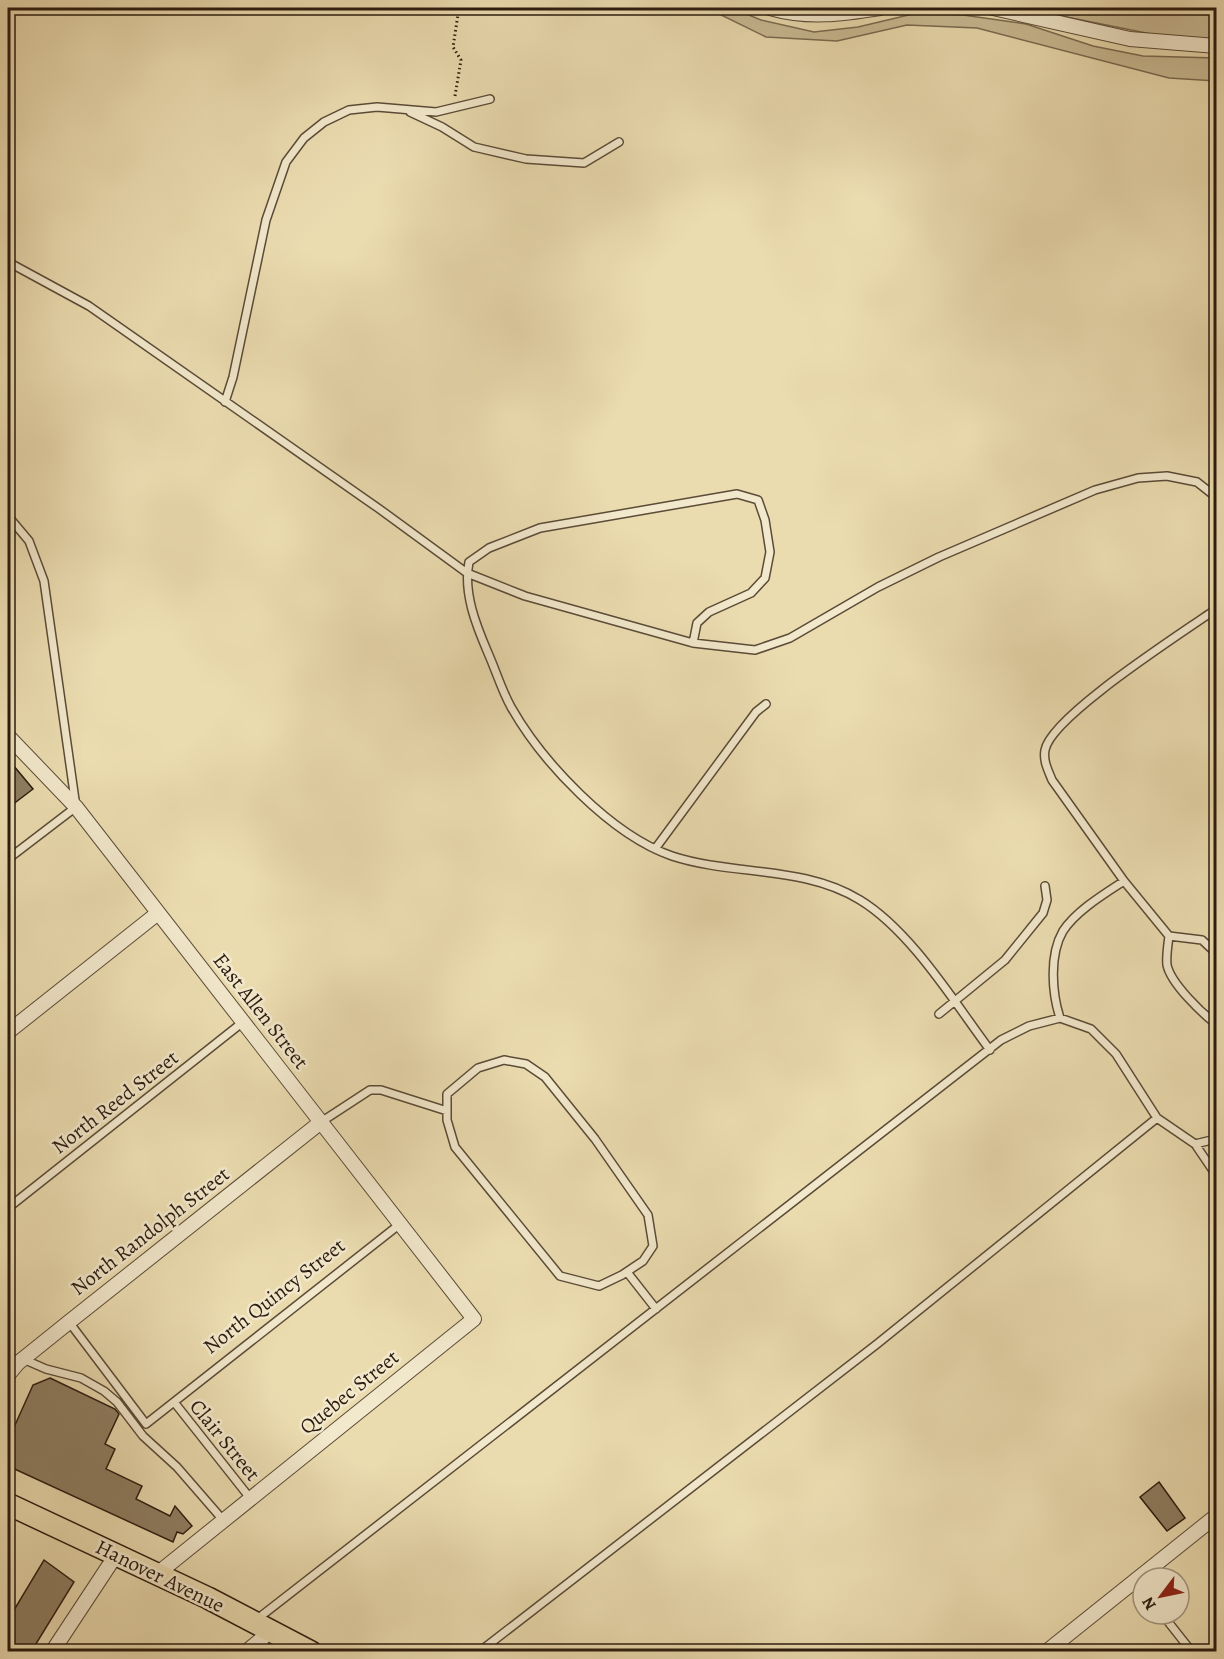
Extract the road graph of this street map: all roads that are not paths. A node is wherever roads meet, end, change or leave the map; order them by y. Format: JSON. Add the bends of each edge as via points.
{"nodes":[{"id":1,"x":770,"y":8,"type":"edge"},
{"id":2,"x":880,"y":8,"type":"edge"},
{"id":3,"x":993,"y":8,"type":"edge"},
{"id":4,"x":1216,"y":46,"type":"edge"},
{"id":5,"x":490,"y":99,"type":"dead end"},
{"id":6,"x":406,"y":111,"type":"junction"},
{"id":7,"x":619,"y":142,"type":"dead end"},
{"id":8,"x":8,"y":262,"type":"edge"},
{"id":9,"x":225,"y":402,"type":"junction"},
{"id":10,"x":1216,"y":498,"type":"edge"},
{"id":11,"x":8,"y":516,"type":"edge"},
{"id":12,"x":467,"y":573,"type":"junction"},
{"id":13,"x":1216,"y":609,"type":"edge"},
{"id":14,"x":693,"y":643,"type":"junction"},
{"id":15,"x":766,"y":704,"type":"dead end"},
{"id":16,"x":8,"y":736,"type":"edge"},
{"id":17,"x":76,"y":807,"type":"junction"},
{"id":18,"x":654,"y":849,"type":"junction"},
{"id":19,"x":8,"y":860,"type":"edge"},
{"id":20,"x":1124,"y":881,"type":"junction"},
{"id":21,"x":1045,"y":886,"type":"dead end"},
{"id":22,"x":158,"y":913,"type":"junction"},
{"id":23,"x":1169,"y":936,"type":"junction"},
{"id":24,"x":1216,"y":952,"type":"edge"},
{"id":25,"x":954,"y":1003,"type":"junction"},
{"id":26,"x":939,"y":1014,"type":"dead end"},
{"id":27,"x":1060,"y":1018,"type":"junction"},
{"id":28,"x":243,"y":1022,"type":"junction"},
{"id":29,"x":1216,"y":1024,"type":"edge"},
{"id":30,"x":8,"y":1032,"type":"edge"},
{"id":31,"x":990,"y":1050,"type":"junction"},
{"id":32,"x":447,"y":1111,"type":"junction"},
{"id":33,"x":1157,"y":1118,"type":"junction"},
{"id":34,"x":321,"y":1122,"type":"junction"},
{"id":35,"x":1216,"y":1139,"type":"edge"},
{"id":36,"x":1195,"y":1144,"type":"junction"},
{"id":37,"x":1216,"y":1175,"type":"edge"},
{"id":38,"x":8,"y":1208,"type":"edge"},
{"id":39,"x":400,"y":1224,"type":"junction"},
{"id":40,"x":627,"y":1272,"type":"junction"},
{"id":41,"x":656,"y":1309,"type":"junction"},
{"id":42,"x":474,"y":1319,"type":"joint"},
{"id":43,"x":69,"y":1322,"type":"junction"},
{"id":44,"x":16,"y":1360,"type":"edge"},
{"id":45,"x":8,"y":1375,"type":"edge"},
{"id":46,"x":174,"y":1402,"type":"junction"},
{"id":47,"x":250,"y":1498,"type":"junction"},
{"id":48,"x":8,"y":1504,"type":"edge"},
{"id":49,"x":1216,"y":1516,"type":"edge"},
{"id":50,"x":224,"y":1520,"type":"junction"},
{"id":51,"x":116,"y":1555,"type":"junction"},
{"id":52,"x":1161,"y":1566,"type":"edge"},
{"id":53,"x":157,"y":1574,"type":"junction"},
{"id":54,"x":1131,"y":1592,"type":"edge"},
{"id":55,"x":263,"y":1626,"type":"junction"},
{"id":56,"x":1171,"y":1626,"type":"edge"},
{"id":57,"x":52,"y":1652,"type":"edge"},
{"id":58,"x":246,"y":1652,"type":"edge"},
{"id":59,"x":311,"y":1652,"type":"edge"},
{"id":60,"x":479,"y":1652,"type":"edge"},
{"id":61,"x":1046,"y":1652,"type":"edge"},
{"id":62,"x":1192,"y":1652,"type":"edge"}],
"edges":[{"from":1,"to":2,"type":"street","via":[[835,16]]},
{"from":3,"to":4,"type":"street","via":[[1131,39]]},
{"from":5,"to":6,"type":"lane","via":[[436,112]]},
{"from":6,"to":7,"type":"lane","via":[[474,147],[526,159],[584,163]]},
{"from":6,"to":9,"type":"lane","via":[[377,107],[349,110],[324,122],[304,138],[286,162],[266,220]]},
{"from":8,"to":9,"type":"lane","via":[[89,306]]},
{"from":9,"to":12,"type":"lane"},
{"from":10,"to":14,"type":"lane","via":[[1197,482],[1167,476],[1138,478],[1095,490],[939,557],[790,638],[755,650]]},
{"from":11,"to":17,"type":"lane","via":[[29,541],[44,581]]},
{"from":12,"to":14,"type":"lane","via":[[525,596]]},
{"from":12,"to":14,"type":"lane","via":[[469,562],[489,548],[540,528],[737,494],[758,500],[770,552],[765,578],[751,593],[697,623]]},
{"from":12,"to":18,"type":"lane","via":[[473,616],[511,707],[557,769],[585,798],[618,827]]},
{"from":13,"to":20,"type":"lane","via":[[1121,676],[1053,732],[1045,749],[1045,764],[1052,780]]},
{"from":15,"to":18,"type":"lane","via":[[756,712]]},
{"from":16,"to":17,"type":"street","name":"East Allen Street"},
{"from":17,"to":19,"type":"lane"},
{"from":17,"to":22,"type":"street","name":"East Allen Street"},
{"from":18,"to":25,"type":"lane","via":[[704,864],[805,878],[845,892],[896,928]]},
{"from":20,"to":23,"type":"lane"},
{"from":20,"to":27,"type":"lane","via":[[1062,932],[1053,987]]},
{"from":21,"to":25,"type":"lane","via":[[1047,900],[1043,913],[1005,960]]},
{"from":22,"to":28,"type":"street","name":"East Allen Street"},
{"from":22,"to":30,"type":"street"},
{"from":23,"to":24,"type":"lane","via":[[1202,940]]},
{"from":23,"to":29,"type":"lane","via":[[1167,966],[1183,991]]},
{"from":25,"to":26,"type":"lane"},
{"from":25,"to":31,"type":"lane"},
{"from":27,"to":31,"type":"lane","via":[[1019,1030]]},
{"from":27,"to":33,"type":"lane","via":[[1091,1029],[1106,1042]]},
{"from":28,"to":34,"type":"street","name":"East Allen Street"},
{"from":28,"to":38,"type":"lane","name":"North Reed Street"},
{"from":31,"to":41,"type":"lane"},
{"from":32,"to":34,"type":"lane","via":[[370,1090]]},
{"from":32,"to":40,"type":"lane","via":[[455,1147],[560,1276],[599,1286]]},
{"from":32,"to":40,"type":"lane","via":[[447,1094],[478,1068],[504,1060],[526,1064],[545,1077],[648,1215],[653,1245],[643,1261]]},
{"from":33,"to":36,"type":"lane"},
{"from":33,"to":60,"type":"lane","via":[[877,1344]]},
{"from":34,"to":39,"type":"street","name":"East Allen Street"},
{"from":34,"to":43,"type":"street","name":"North Randolph Street"},
{"from":35,"to":36,"type":"lane"},
{"from":36,"to":37,"type":"lane"},
{"from":39,"to":42,"type":"street","name":"East Allen Street"},
{"from":39,"to":46,"type":"lane","name":"North Quincy Street"},
{"from":40,"to":41,"type":"lane"},
{"from":41,"to":55,"type":"lane"},
{"from":42,"to":47,"type":"street","name":"Quebec Street"},
{"from":43,"to":44,"type":"street","name":"North Randolph Street"},
{"from":43,"to":46,"type":"lane","name":"North Quincy Street","via":[[146,1424]]},
{"from":44,"to":45,"type":"street","name":"North Randolph Street"},
{"from":44,"to":50,"type":"lane","via":[[81,1378],[104,1391]]},
{"from":46,"to":47,"type":"lane","name":"Clair Street"},
{"from":47,"to":50,"type":"street","name":"Quebec Street"},
{"from":48,"to":51,"type":"main road","name":"Hanover Avenue"},
{"from":49,"to":52,"type":"street"},
{"from":50,"to":53,"type":"street","name":"Quebec Street"},
{"from":51,"to":53,"type":"main road","name":"Hanover Avenue"},
{"from":51,"to":57,"type":"street"},
{"from":53,"to":55,"type":"main road","name":"Hanover Avenue"},
{"from":54,"to":61,"type":"street"},
{"from":55,"to":58,"type":"street"},
{"from":55,"to":59,"type":"main road","name":"Hanover Avenue"},
{"from":56,"to":62,"type":"lane"}]}
